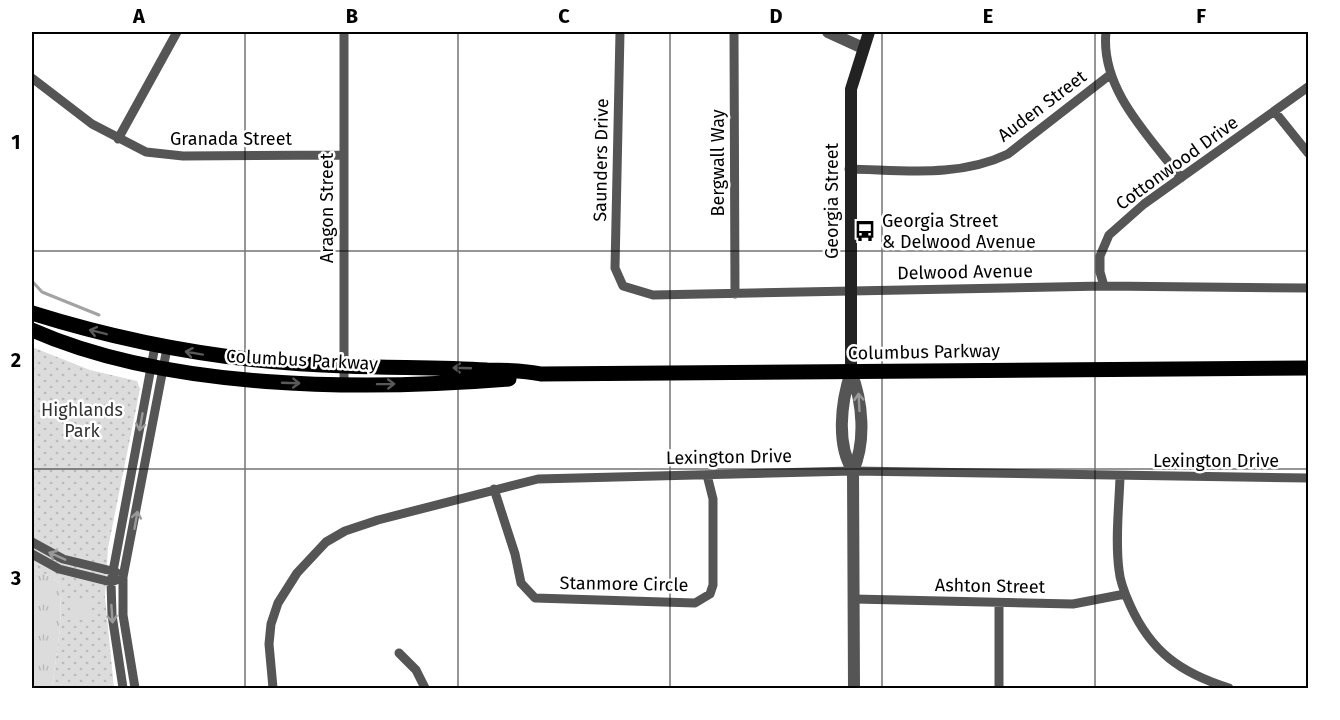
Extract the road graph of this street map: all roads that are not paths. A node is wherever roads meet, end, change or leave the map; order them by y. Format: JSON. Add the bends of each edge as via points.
{"nodes":[{"id":1,"x":177,"y":32,"type":"edge"},
{"id":2,"x":344,"y":32,"type":"edge"},
{"id":3,"x":620,"y":32,"type":"edge"},
{"id":4,"x":734,"y":32,"type":"edge"},
{"id":5,"x":828,"y":32,"type":"edge"},
{"id":6,"x":870,"y":32,"type":"edge"},
{"id":7,"x":1106,"y":32,"type":"edge"},
{"id":8,"x":863,"y":48,"type":"junction"},
{"id":9,"x":1111,"y":74,"type":"junction"},
{"id":10,"x":32,"y":78,"type":"edge"},
{"id":11,"x":1308,"y":87,"type":"edge"},
{"id":12,"x":1275,"y":111,"type":"junction"},
{"id":13,"x":118,"y":139,"type":"junction"},
{"id":14,"x":1308,"y":153,"type":"edge"},
{"id":15,"x":344,"y":155,"type":"junction"},
{"id":16,"x":849,"y":169,"type":"junction"},
{"id":17,"x":1181,"y":178,"type":"junction"},
{"id":18,"x":623,"y":286,"type":"joint"},
{"id":19,"x":1104,"y":286,"type":"junction"},
{"id":20,"x":1308,"y":288,"type":"edge"},
{"id":21,"x":851,"y":290,"type":"junction"},
{"id":22,"x":735,"y":294,"type":"junction"},
{"id":23,"x":32,"y":313,"type":"edge"},
{"id":24,"x":32,"y":330,"type":"edge"},
{"id":25,"x":161,"y":347,"type":"junction"},
{"id":26,"x":157,"y":366,"type":"junction"},
{"id":27,"x":345,"y":366,"type":"junction"},
{"id":28,"x":1308,"y":368,"type":"edge"},
{"id":29,"x":851,"y":372,"type":"junction"},
{"id":30,"x":541,"y":374,"type":"junction"},
{"id":31,"x":344,"y":384,"type":"junction"},
{"id":32,"x":853,"y":471,"type":"junction"},
{"id":33,"x":707,"y":475,"type":"junction"},
{"id":34,"x":1120,"y":477,"type":"junction"},
{"id":35,"x":1308,"y":478,"type":"edge"},
{"id":36,"x":494,"y":489,"type":"junction"},
{"id":37,"x":32,"y":542,"type":"edge"},
{"id":38,"x":32,"y":554,"type":"edge"},
{"id":39,"x":113,"y":570,"type":"junction"},
{"id":40,"x":123,"y":577,"type":"junction"},
{"id":41,"x":111,"y":582,"type":"junction"},
{"id":42,"x":1125,"y":594,"type":"junction"},
{"id":43,"x":854,"y":598,"type":"junction"},
{"id":44,"x":999,"y":604,"type":"junction"},
{"id":45,"x":399,"y":653,"type":"dead end"},
{"id":46,"x":123,"y":688,"type":"edge"},
{"id":47,"x":135,"y":688,"type":"edge"},
{"id":48,"x":273,"y":688,"type":"edge"},
{"id":49,"x":425,"y":688,"type":"edge"},
{"id":50,"x":854,"y":688,"type":"edge"},
{"id":51,"x":999,"y":688,"type":"edge"},
{"id":52,"x":1229,"y":688,"type":"edge"}],
"edges":[{"from":1,"to":13,"type":"street"},
{"from":2,"to":15,"type":"street","name":"Aragon Street"},
{"from":3,"to":18,"type":"street","name":"Saunders Drive","via":[[615,268]]},
{"from":4,"to":22,"type":"street","name":"Bergwall Way"},
{"from":5,"to":8,"type":"street"},
{"from":6,"to":8,"type":"main road","name":"Georgia Street"},
{"from":7,"to":9,"type":"street"},
{"from":8,"to":16,"type":"main road","name":"Georgia Street","via":[[851,89]]},
{"from":9,"to":16,"type":"street","name":"Auden Street","via":[[1008,154],[989,163],[953,171]]},
{"from":9,"to":17,"type":"street","via":[[1122,98]]},
{"from":10,"to":13,"type":"street","name":"Granada Street"},
{"from":11,"to":12,"type":"street","name":"Cottonwood Drive"},
{"from":12,"to":14,"type":"street"},
{"from":12,"to":17,"type":"street","name":"Cottonwood Drive"},
{"from":13,"to":15,"type":"street","name":"Granada Street","via":[[163,156]]},
{"from":15,"to":27,"type":"street","name":"Aragon Street"},
{"from":16,"to":21,"type":"main road","name":"Georgia Street"},
{"from":17,"to":19,"type":"street","name":"Cottonwood Drive","via":[[1109,235],[1100,256]]},
{"from":18,"to":22,"type":"street","name":"Delwood Avenue","via":[[653,295]]},
{"from":19,"to":20,"type":"street","name":"Delwood Avenue"},
{"from":19,"to":21,"type":"street","name":"Delwood Avenue"},
{"from":21,"to":22,"type":"street","name":"Delwood Avenue"},
{"from":21,"to":29,"type":"main road","name":"Georgia Street"},
{"from":25,"to":23,"type":"main road","name":"Columbus Parkway","one_way":true},
{"from":24,"to":26,"type":"main road","name":"Columbus Parkway","via":[[104,354]]},
{"from":25,"to":26,"type":"street"},
{"from":27,"to":25,"type":"main road","name":"Columbus Parkway","one_way":true,"via":[[263,362]]},
{"from":26,"to":31,"type":"main road","name":"Columbus Parkway","one_way":true,"via":[[278,382]]},
{"from":26,"to":39,"type":"street","one_way":true},
{"from":40,"to":26,"type":"street","one_way":true},
{"from":30,"to":27,"type":"main road","name":"Columbus Parkway","one_way":true},
{"from":27,"to":31,"type":"street","name":"Aragon Street"},
{"from":28,"to":29,"type":"main road","name":"Columbus Parkway"},
{"from":29,"to":30,"type":"main road","name":"Columbus Parkway"},
{"from":29,"to":32,"type":"street","name":"Georgia Street","via":[[860,394],[860,456]]},
{"from":31,"to":30,"type":"main road","name":"Columbus Parkway","one_way":true,"via":[[494,380]]},
{"from":32,"to":33,"type":"street","name":"Lexington Drive"},
{"from":32,"to":34,"type":"street","name":"Lexington Drive"},
{"from":32,"to":43,"type":"street","name":"Georgia Street"},
{"from":33,"to":36,"type":"street","name":"Lexington Drive","via":[[598,475],[538,479]]},
{"from":33,"to":36,"type":"street","name":"Stanmore Circle","via":[[713,499],[713,585],[710,594],[695,603],[535,598],[521,583]]},
{"from":34,"to":35,"type":"street","name":"Lexington Drive"},
{"from":34,"to":42,"type":"street","via":[[1119,571]]},
{"from":36,"to":48,"type":"street","name":"Lexington Drive","via":[[378,520],[326,542],[297,573],[278,603],[269,644]]},
{"from":39,"to":37,"type":"street","one_way":true,"via":[[63,559]]},
{"from":38,"to":41,"type":"street","via":[[59,569]]},
{"from":39,"to":40,"type":"street"},
{"from":39,"to":41,"type":"street"},
{"from":40,"to":41,"type":"street"},
{"from":40,"to":47,"type":"street","via":[[123,615]]},
{"from":41,"to":46,"type":"street","one_way":true},
{"from":42,"to":44,"type":"street","name":"Ashton Street","via":[[1073,604]]},
{"from":42,"to":52,"type":"street","via":[[1149,640],[1165,656],[1201,679]]},
{"from":43,"to":44,"type":"street","name":"Ashton Street"},
{"from":43,"to":50,"type":"street","name":"Georgia Street"},
{"from":44,"to":51,"type":"street"},
{"from":45,"to":49,"type":"street","via":[[416,670]]}]}
